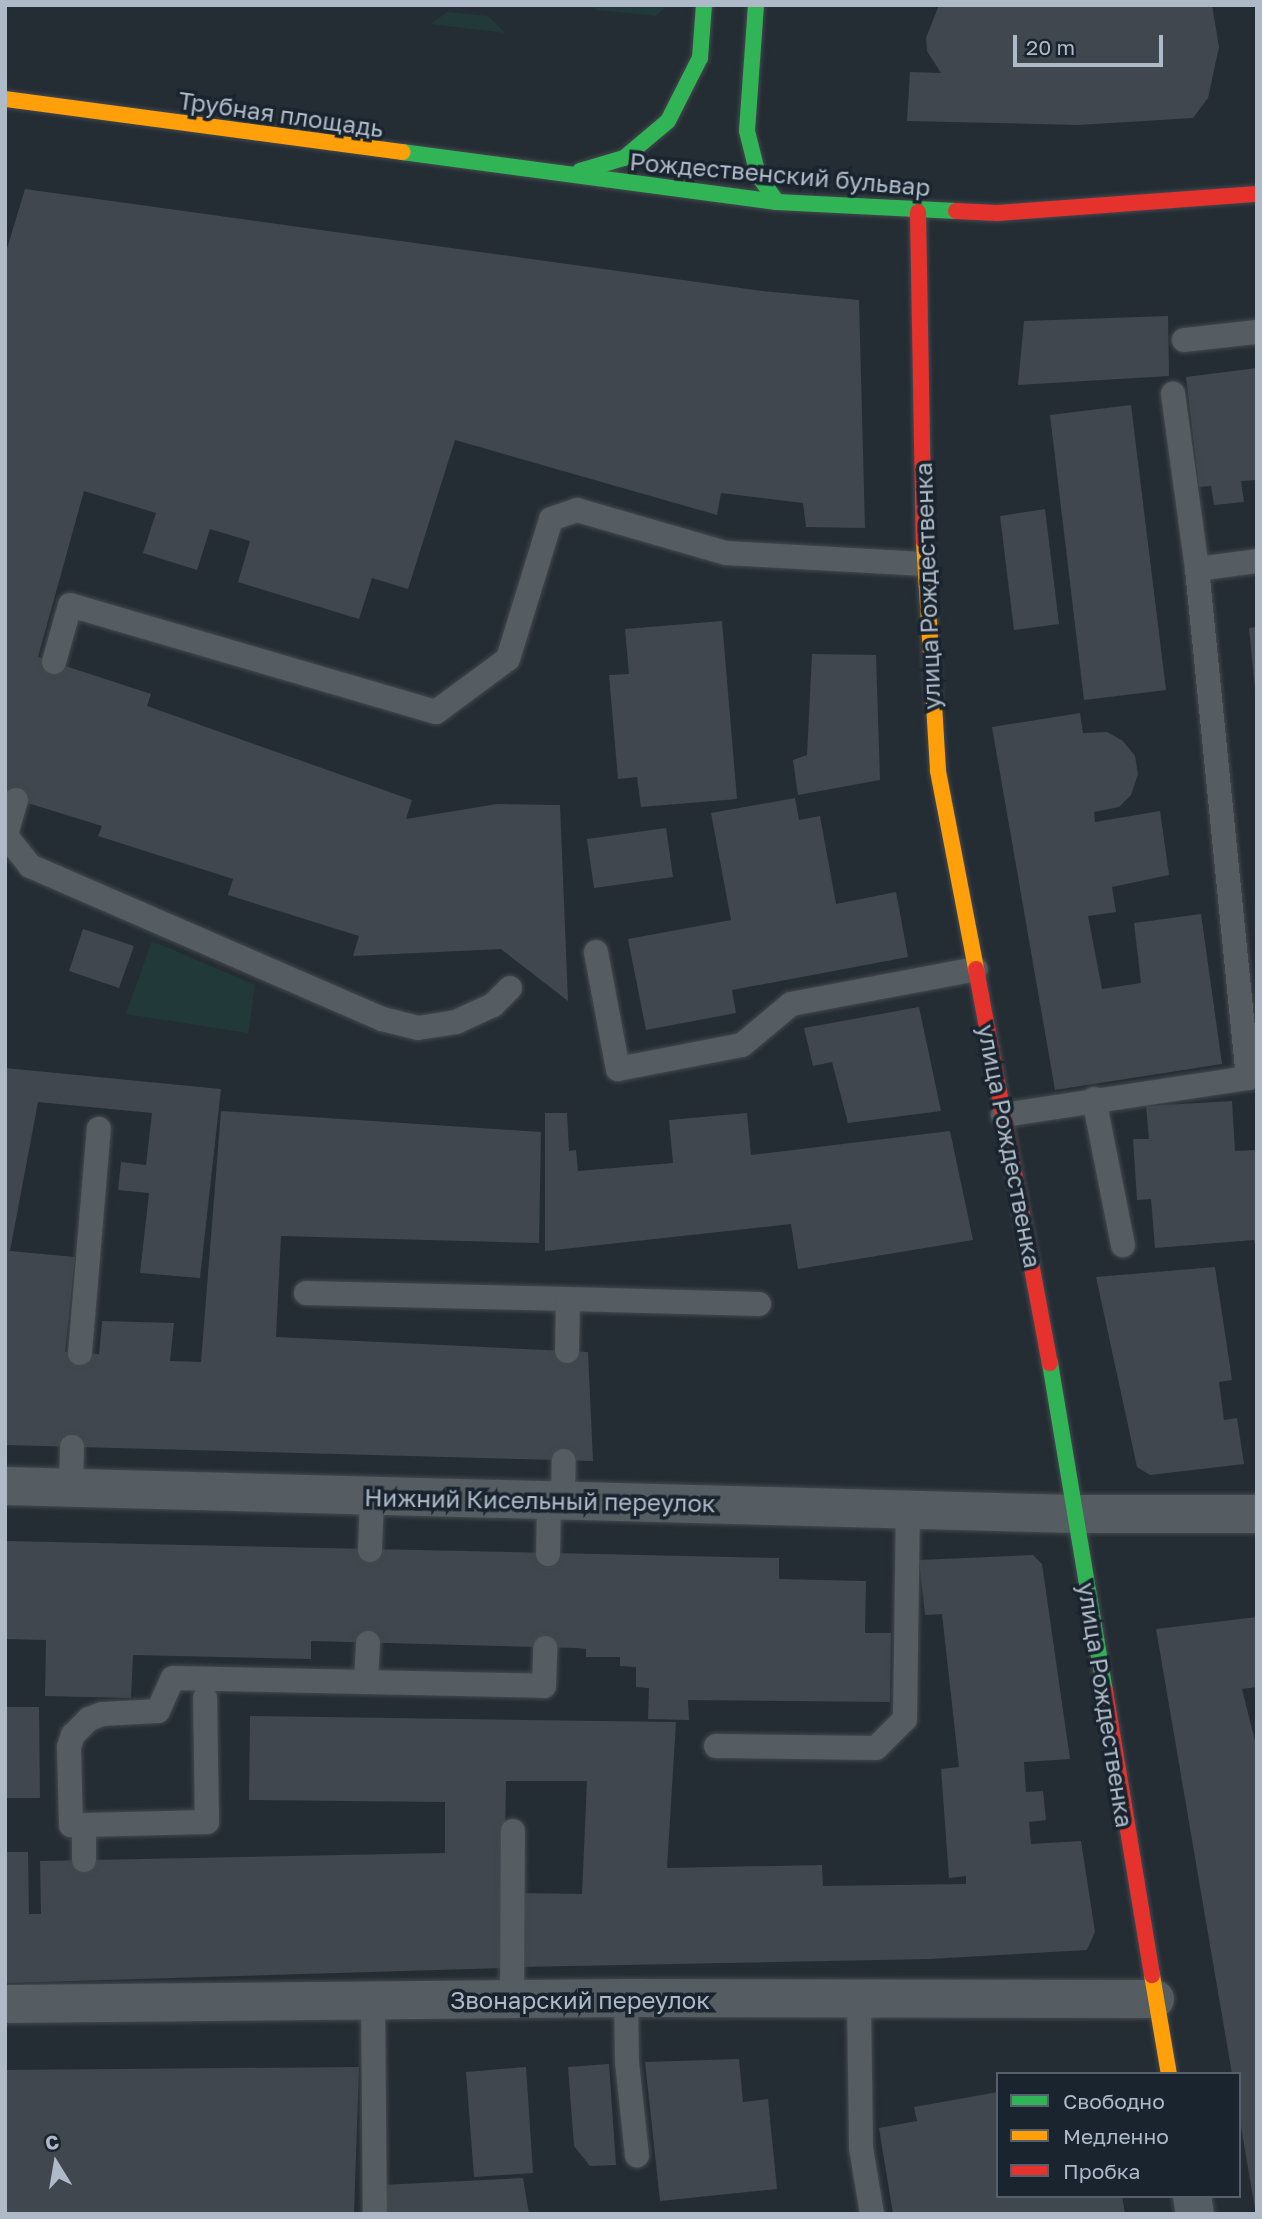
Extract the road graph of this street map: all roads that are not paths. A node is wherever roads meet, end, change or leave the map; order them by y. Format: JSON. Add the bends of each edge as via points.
{"nodes":[{"id":1,"x":704,"y":5,"type":"edge"},
{"id":2,"x":756,"y":5,"type":"edge"},
{"id":3,"x":5,"y":99,"type":"edge"},
{"id":4,"x":550,"y":173,"type":"junction"},
{"id":5,"x":1257,"y":194,"type":"edge"},
{"id":6,"x":777,"y":202,"type":"junction"},
{"id":7,"x":918,"y":212,"type":"junction"},
{"id":8,"x":1257,"y":332,"type":"edge"},
{"id":9,"x":1184,"y":340,"type":"dead end"},
{"id":10,"x":1173,"y":394,"type":"dead end"},
{"id":11,"x":1257,"y":561,"type":"edge"},
{"id":12,"x":924,"y":564,"type":"junction"},
{"id":13,"x":1197,"y":569,"type":"junction"},
{"id":14,"x":54,"y":662,"type":"dead end"},
{"id":15,"x":16,"y":800,"type":"dead end"},
{"id":16,"x":596,"y":952,"type":"dead end"},
{"id":17,"x":976,"y":969,"type":"junction"},
{"id":18,"x":510,"y":988,"type":"dead end"},
{"id":19,"x":1252,"y":1081,"type":"edge"},
{"id":20,"x":1094,"y":1099,"type":"junction"},
{"id":21,"x":1003,"y":1115,"type":"junction"},
{"id":22,"x":99,"y":1129,"type":"dead end"},
{"id":23,"x":1123,"y":1245,"type":"dead end"},
{"id":24,"x":306,"y":1293,"type":"dead end"},
{"id":25,"x":568,"y":1300,"type":"junction"},
{"id":26,"x":759,"y":1304,"type":"dead end"},
{"id":27,"x":567,"y":1351,"type":"dead end"},
{"id":28,"x":80,"y":1353,"type":"dead end"},
{"id":29,"x":72,"y":1447,"type":"dead end"},
{"id":30,"x":564,"y":1461,"type":"dead end"},
{"id":31,"x":5,"y":1486,"type":"edge"},
{"id":32,"x":71,"y":1488,"type":"junction"},
{"id":33,"x":372,"y":1496,"type":"junction"},
{"id":34,"x":556,"y":1500,"type":"junction"},
{"id":35,"x":908,"y":1509,"type":"junction"},
{"id":36,"x":1075,"y":1514,"type":"junction"},
{"id":37,"x":1257,"y":1514,"type":"edge"},
{"id":38,"x":370,"y":1550,"type":"dead end"},
{"id":39,"x":548,"y":1554,"type":"dead end"},
{"id":40,"x":368,"y":1643,"type":"dead end"},
{"id":41,"x":545,"y":1648,"type":"dead end"},
{"id":42,"x":366,"y":1682,"type":"junction"},
{"id":43,"x":205,"y":1699,"type":"dead end"},
{"id":44,"x":716,"y":1746,"type":"dead end"},
{"id":45,"x":84,"y":1825,"type":"junction"},
{"id":46,"x":513,"y":1831,"type":"dead end"},
{"id":47,"x":84,"y":1860,"type":"dead end"},
{"id":48,"x":625,"y":1998,"type":"junction"},
{"id":49,"x":512,"y":1999,"type":"junction"},
{"id":50,"x":1155,"y":1999,"type":"junction"},
{"id":51,"x":373,"y":2001,"type":"junction"},
{"id":52,"x":859,"y":2001,"type":"junction"},
{"id":53,"x":5,"y":2004,"type":"edge"},
{"id":54,"x":1169,"y":2072,"type":"edge"},
{"id":55,"x":637,"y":2155,"type":"dead end"},
{"id":56,"x":375,"y":2214,"type":"edge"},
{"id":57,"x":872,"y":2214,"type":"edge"}],
"edges":[{"from":1,"to":4,"type":"street","via":[[700,58],[668,121],[624,158],[593,170]]},
{"from":2,"to":6,"type":"street","via":[[747,131],[758,175]]},
{"from":3,"to":4,"type":"street","name":"Трубная площадь"},
{"from":4,"to":6,"type":"street","name":"Рождественский бульвар"},
{"from":5,"to":7,"type":"street","name":"Рождественский бульвар","via":[[1048,211]]},
{"from":6,"to":7,"type":"street","name":"Рождественский бульвар"},
{"from":7,"to":12,"type":"street","name":"улица Рождественка"},
{"from":8,"to":9,"type":"lane"},
{"from":10,"to":13,"type":"lane"},
{"from":11,"to":13,"type":"lane"},
{"from":12,"to":14,"type":"lane","via":[[726,553],[577,510],[551,519],[508,659],[436,712],[70,605]]},
{"from":12,"to":17,"type":"street","name":"улица Рождественка","via":[[939,771]]},
{"from":13,"to":19,"type":"lane"},
{"from":15,"to":18,"type":"lane","via":[[6,836],[30,866],[382,1019],[418,1028],[456,1022],[494,1005]]},
{"from":16,"to":17,"type":"lane","via":[[618,1069],[742,1045],[791,1004]]},
{"from":17,"to":21,"type":"street","name":"улица Рождественка"},
{"from":19,"to":20,"type":"lane"},
{"from":20,"to":21,"type":"lane"},
{"from":20,"to":23,"type":"lane"},
{"from":21,"to":36,"type":"street","name":"улица Рождественка"},
{"from":22,"to":28,"type":"lane"},
{"from":24,"to":25,"type":"lane"},
{"from":25,"to":26,"type":"lane"},
{"from":25,"to":27,"type":"lane"},
{"from":29,"to":32,"type":"lane"},
{"from":30,"to":34,"type":"lane"},
{"from":31,"to":32,"type":"street","name":"Нижний Кисельный переулок"},
{"from":32,"to":33,"type":"street","name":"Нижний Кисельный переулок"},
{"from":33,"to":34,"type":"street","name":"Нижний Кисельный переулок"},
{"from":33,"to":38,"type":"lane"},
{"from":34,"to":35,"type":"street","name":"Нижний Кисельный переулок"},
{"from":34,"to":39,"type":"lane"},
{"from":35,"to":36,"type":"street","name":"Нижний Кисельный переулок"},
{"from":35,"to":44,"type":"lane","via":[[905,1719],[876,1748]]},
{"from":36,"to":37,"type":"street","name":"Нижний Кисельный переулок"},
{"from":36,"to":50,"type":"street","name":"улица Рождественка"},
{"from":40,"to":42,"type":"lane"},
{"from":41,"to":42,"type":"lane","via":[[544,1686]]},
{"from":42,"to":45,"type":"lane","via":[[182,1676],[169,1683],[166,1702],[158,1711],[89,1719],[73,1735],[69,1747],[71,1825]]},
{"from":43,"to":45,"type":"lane","via":[[207,1822]]},
{"from":45,"to":47,"type":"lane"},
{"from":46,"to":49,"type":"lane"},
{"from":48,"to":49,"type":"street","name":"Звонарский переулок"},
{"from":48,"to":52,"type":"street","name":"Звонарский переулок"},
{"from":48,"to":55,"type":"lane","via":[[626,2062]]},
{"from":49,"to":51,"type":"street","name":"Звонарский переулок"},
{"from":50,"to":52,"type":"street","name":"Звонарский переулок"},
{"from":50,"to":54,"type":"street","name":"улица Рождественка"},
{"from":51,"to":53,"type":"street","name":"Звонарский переулок","via":[[87,1991]]},
{"from":51,"to":56,"type":"lane"},
{"from":52,"to":57,"type":"lane","via":[[861,2148]]}]}
